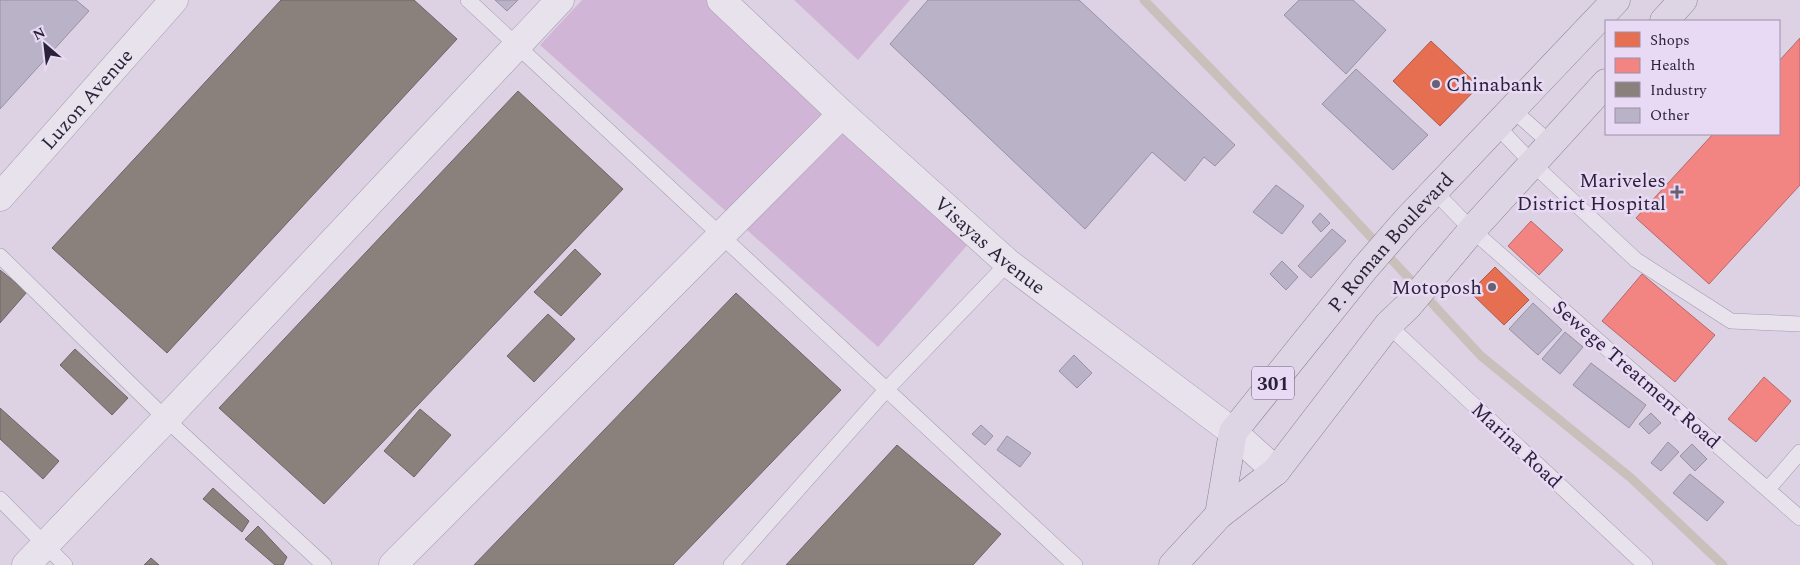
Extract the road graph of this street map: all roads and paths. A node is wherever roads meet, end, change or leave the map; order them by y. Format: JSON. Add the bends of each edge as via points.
{"nodes":[{"id":1,"x":174,"y":0,"type":"edge"},
{"id":2,"x":468,"y":0,"type":"edge"},
{"id":3,"x":560,"y":0,"type":"edge"},
{"id":4,"x":721,"y":0,"type":"edge"},
{"id":5,"x":1616,"y":0,"type":"edge"},
{"id":6,"x":1683,"y":0,"type":"edge"},
{"id":7,"x":1665,"y":20,"type":"edge"},
{"id":8,"x":516,"y":46,"type":"junction"},
{"id":9,"x":1605,"y":84,"type":"edge"},
{"id":10,"x":842,"y":114,"type":"junction"},
{"id":11,"x":1504,"y":117,"type":"junction"},
{"id":12,"x":1542,"y":153,"type":"junction"},
{"id":13,"x":1434,"y":191,"type":"junction"},
{"id":14,"x":0,"y":197,"type":"edge"},
{"id":15,"x":1472,"y":230,"type":"junction"},
{"id":16,"x":720,"y":236,"type":"junction"},
{"id":17,"x":0,"y":256,"type":"edge"},
{"id":18,"x":1008,"y":263,"type":"junction"},
{"id":19,"x":1800,"y":324,"type":"edge"},
{"id":20,"x":1388,"y":325,"type":"junction"},
{"id":21,"x":886,"y":390,"type":"junction"},
{"id":22,"x":166,"y":419,"type":"junction"},
{"id":23,"x":1233,"y":432,"type":"junction"},
{"id":24,"x":1800,"y":452,"type":"edge"},
{"id":25,"x":1276,"y":470,"type":"junction"},
{"id":26,"x":1768,"y":489,"type":"junction"},
{"id":27,"x":0,"y":499,"type":"edge"},
{"id":28,"x":1219,"y":515,"type":"junction"},
{"id":29,"x":1800,"y":518,"type":"edge"},
{"id":30,"x":45,"y":545,"type":"junction"},
{"id":31,"x":26,"y":565,"type":"edge"},
{"id":32,"x":65,"y":565,"type":"edge"},
{"id":33,"x":324,"y":565,"type":"edge"},
{"id":34,"x":393,"y":565,"type":"edge"},
{"id":35,"x":731,"y":565,"type":"edge"},
{"id":36,"x":1075,"y":565,"type":"edge"},
{"id":37,"x":1173,"y":565,"type":"edge"},
{"id":38,"x":1645,"y":565,"type":"edge"}],
"edges":[{"from":1,"to":14,"type":"street","name":"Luzon Avenue"},
{"from":2,"to":8,"type":"lane"},
{"from":3,"to":8,"type":"street"},
{"from":4,"to":10,"type":"street","name":"Visayas Avenue"},
{"from":5,"to":11,"type":"main road","name":"P. Roman Boulevard","number":"301"},
{"from":6,"to":7,"type":"main road"},
{"from":8,"to":16,"type":"lane"},
{"from":8,"to":22,"type":"street"},
{"from":9,"to":12,"type":"main road","number":"301"},
{"from":10,"to":16,"type":"street"},
{"from":10,"to":18,"type":"street","name":"Visayas Avenue"},
{"from":11,"to":12,"type":"lane"},
{"from":11,"to":12,"type":"lane"},
{"from":11,"to":13,"type":"main road","name":"P. Roman Boulevard","number":"301"},
{"from":12,"to":15,"type":"main road","number":"301"},
{"from":12,"to":19,"type":"lane","via":[[1636,260],[1731,321]]},
{"from":13,"to":15,"type":"lane","name":"Sewege Treatment Road"},
{"from":13,"to":23,"type":"main road","name":"P. Roman Boulevard","number":"301","via":[[1365,268]]},
{"from":15,"to":20,"type":"main road","number":"301"},
{"from":15,"to":26,"type":"lane","name":"Sewege Treatment Road"},
{"from":16,"to":21,"type":"lane"},
{"from":16,"to":34,"type":"street"},
{"from":17,"to":22,"type":"lane"},
{"from":18,"to":21,"type":"lane"},
{"from":18,"to":23,"type":"street","name":"Visayas Avenue"},
{"from":20,"to":25,"type":"main road","number":"301"},
{"from":20,"to":38,"type":"lane","name":"Marina Road"},
{"from":21,"to":35,"type":"lane"},
{"from":21,"to":36,"type":"lane"},
{"from":22,"to":30,"type":"street"},
{"from":22,"to":33,"type":"lane"},
{"from":23,"to":25,"type":"street","name":"Visayas Avenue"},
{"from":23,"to":28,"type":"main road","name":"P. Roman Boulevard","number":"301"},
{"from":24,"to":26,"type":"lane"},
{"from":25,"to":28,"type":"main road","number":"301"},
{"from":26,"to":29,"type":"lane","name":"Sewege Treatment Road"},
{"from":27,"to":30,"type":"lane"},
{"from":28,"to":37,"type":"main road","number":"301"},
{"from":30,"to":31,"type":"street"},
{"from":30,"to":32,"type":"lane"}]}
